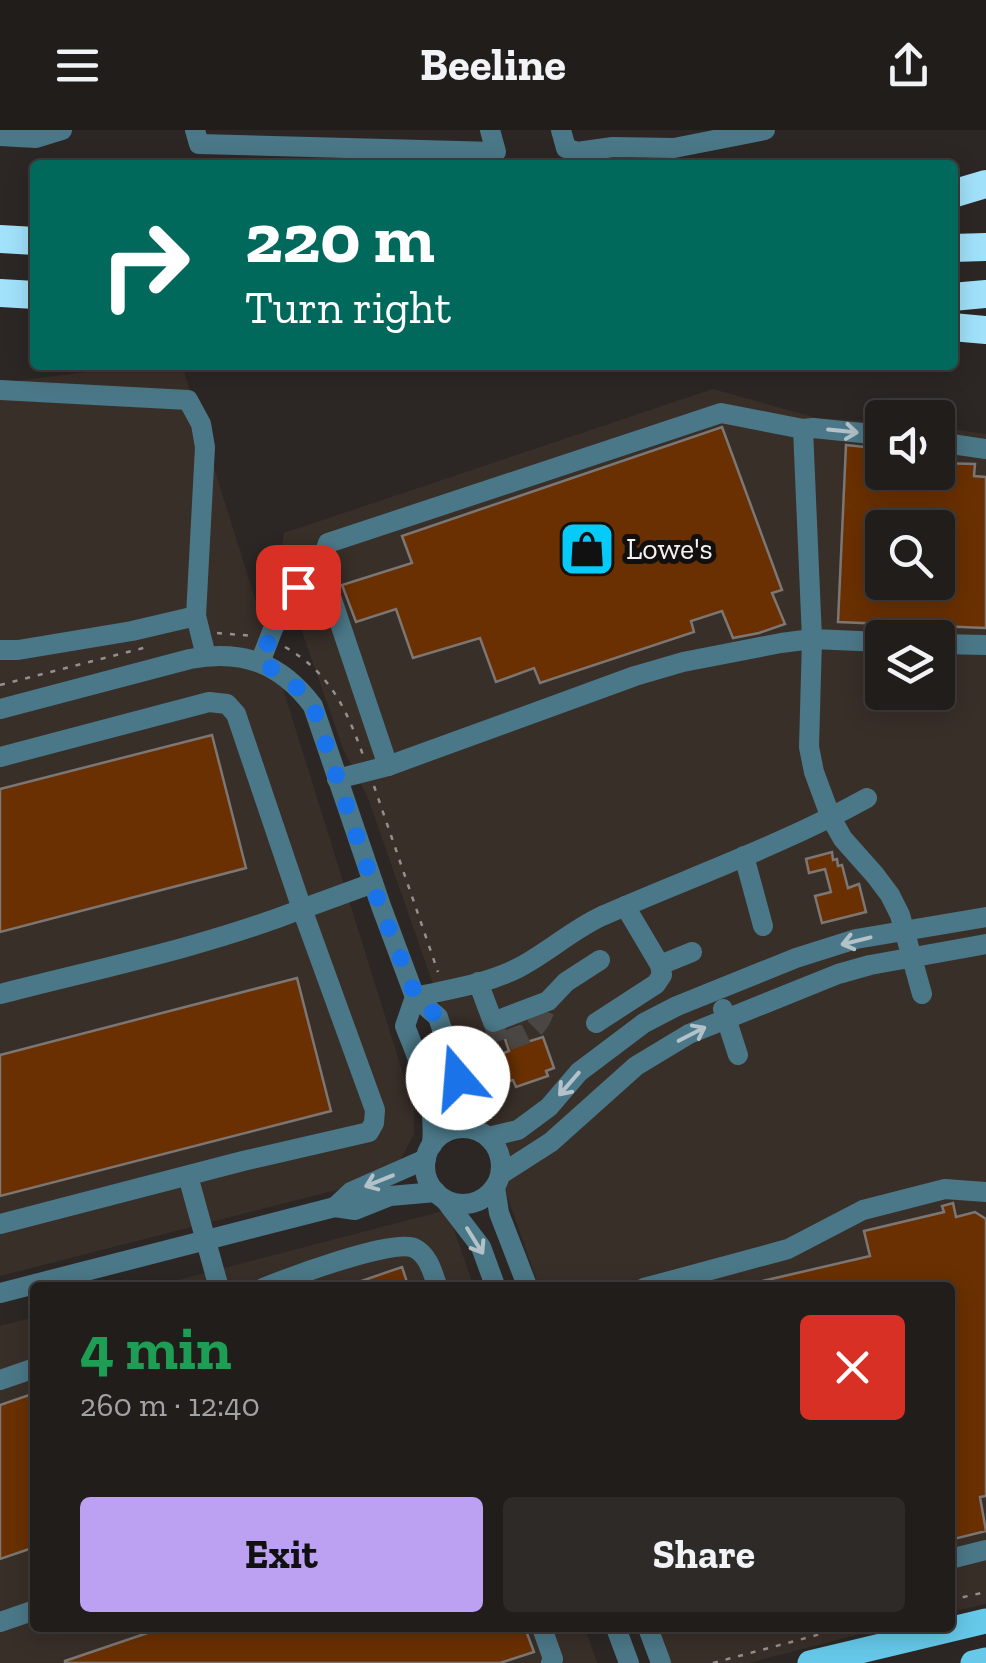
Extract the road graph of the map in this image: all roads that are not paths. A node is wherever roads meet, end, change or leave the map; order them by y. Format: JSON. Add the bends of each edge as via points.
{"nodes":[{"id":1,"x":62,"y":130,"type":"edge"},
{"id":2,"x":195,"y":130,"type":"edge"},
{"id":3,"x":490,"y":130,"type":"edge"},
{"id":4,"x":561,"y":130,"type":"edge"},
{"id":5,"x":765,"y":130,"type":"edge"},
{"id":6,"x":0,"y":136,"type":"edge"},
{"id":7,"x":986,"y":184,"type":"edge"},
{"id":8,"x":958,"y":192,"type":"edge"},
{"id":9,"x":0,"y":239,"type":"edge"},
{"id":10,"x":30,"y":241,"type":"edge"},
{"id":11,"x":986,"y":246,"type":"edge"},
{"id":12,"x":958,"y":248,"type":"edge"},
{"id":13,"x":0,"y":293,"type":"edge"},
{"id":14,"x":986,"y":294,"type":"edge"},
{"id":15,"x":30,"y":295,"type":"edge"},
{"id":16,"x":958,"y":296,"type":"edge"},
{"id":17,"x":958,"y":327,"type":"edge"},
{"id":18,"x":986,"y":330,"type":"edge"},
{"id":19,"x":0,"y":390,"type":"edge"},
{"id":20,"x":803,"y":430,"type":"junction"},
{"id":21,"x":865,"y":433,"type":"edge"},
{"id":22,"x":955,"y":444,"type":"edge"},
{"id":23,"x":986,"y":449,"type":"edge"},
{"id":24,"x":323,"y":572,"type":"junction"},
{"id":25,"x":198,"y":625,"type":"junction"},
{"id":26,"x":812,"y":640,"type":"junction"},
{"id":27,"x":865,"y":642,"type":"edge"},
{"id":28,"x":955,"y":644,"type":"edge"},
{"id":29,"x":986,"y":645,"type":"edge"},
{"id":30,"x":0,"y":650,"type":"edge"},
{"id":31,"x":206,"y":656,"type":"junction"},
{"id":32,"x":260,"y":662,"type":"junction"},
{"id":33,"x":0,"y":709,"type":"edge"},
{"id":34,"x":0,"y":757,"type":"edge"},
{"id":35,"x":378,"y":768,"type":"junction"},
{"id":36,"x":337,"y":780,"type":"junction"},
{"id":37,"x":866,"y":798,"type":"dead end"},
{"id":38,"x":831,"y":818,"type":"junction"},
{"id":39,"x":744,"y":856,"type":"junction"},
{"id":40,"x":373,"y":883,"type":"junction"},
{"id":41,"x":625,"y":906,"type":"junction"},
{"id":42,"x":302,"y":909,"type":"junction"},
{"id":43,"x":986,"y":916,"type":"edge"},
{"id":44,"x":763,"y":926,"type":"dead end"},
{"id":45,"x":905,"y":931,"type":"junction"},
{"id":46,"x":986,"y":944,"type":"edge"},
{"id":47,"x":544,"y":952,"type":"junction"},
{"id":48,"x":692,"y":952,"type":"dead end"},
{"id":49,"x":912,"y":957,"type":"junction"},
{"id":50,"x":600,"y":960,"type":"dead end"},
{"id":51,"x":660,"y":965,"type":"junction"},
{"id":52,"x":478,"y":982,"type":"junction"},
{"id":53,"x":566,"y":982,"type":"junction"},
{"id":54,"x":717,"y":991,"type":"junction"},
{"id":55,"x":0,"y":994,"type":"edge"},
{"id":56,"x":922,"y":994,"type":"dead end"},
{"id":57,"x":416,"y":997,"type":"junction"},
{"id":58,"x":726,"y":1018,"type":"junction"},
{"id":59,"x":596,"y":1023,"type":"dead end"},
{"id":60,"x":738,"y":1055,"type":"dead end"},
{"id":61,"x":481,"y":1133,"type":"junction"},
{"id":62,"x":429,"y":1152,"type":"junction"},
{"id":63,"x":188,"y":1176,"type":"junction"},
{"id":64,"x":498,"y":1180,"type":"junction"},
{"id":65,"x":985,"y":1193,"type":"edge"},
{"id":66,"x":440,"y":1196,"type":"junction"},
{"id":67,"x":335,"y":1207,"type":"junction"},
{"id":68,"x":0,"y":1224,"type":"edge"},
{"id":69,"x":206,"y":1240,"type":"junction"},
{"id":70,"x":43,"y":1282,"type":"edge"},
{"id":71,"x":217,"y":1282,"type":"edge"},
{"id":72,"x":281,"y":1282,"type":"edge"},
{"id":73,"x":436,"y":1282,"type":"edge"},
{"id":74,"x":494,"y":1282,"type":"edge"},
{"id":75,"x":526,"y":1282,"type":"edge"},
{"id":76,"x":666,"y":1282,"type":"edge"},
{"id":77,"x":30,"y":1285,"type":"edge"},
{"id":78,"x":0,"y":1293,"type":"edge"},
{"id":79,"x":30,"y":1370,"type":"edge"},
{"id":80,"x":0,"y":1380,"type":"edge"},
{"id":81,"x":986,"y":1550,"type":"edge"},
{"id":82,"x":955,"y":1558,"type":"edge"},
{"id":83,"x":30,"y":1612,"type":"edge"},
{"id":84,"x":986,"y":1621,"type":"edge"},
{"id":85,"x":0,"y":1622,"type":"edge"},
{"id":86,"x":955,"y":1628,"type":"edge"},
{"id":87,"x":543,"y":1632,"type":"edge"},
{"id":88,"x":617,"y":1632,"type":"edge"},
{"id":89,"x":649,"y":1632,"type":"edge"},
{"id":90,"x":940,"y":1632,"type":"edge"},
{"id":91,"x":986,"y":1660,"type":"edge"},
{"id":92,"x":551,"y":1663,"type":"edge"},
{"id":93,"x":629,"y":1663,"type":"edge"},
{"id":94,"x":661,"y":1663,"type":"edge"},
{"id":95,"x":810,"y":1663,"type":"edge"},
{"id":96,"x":973,"y":1663,"type":"edge"}],
"edges":[{"from":1,"to":6,"type":"street","via":[[36,138]]},
{"from":2,"to":3,"type":"street","via":[[198,144],[496,152]]},
{"from":4,"to":5,"type":"street","via":[[566,148],[577,152],[674,148]]},
{"from":7,"to":8,"type":"highway"},
{"from":9,"to":10,"type":"highway"},
{"from":11,"to":12,"type":"highway"},
{"from":13,"to":15,"type":"highway"},
{"from":14,"to":16,"type":"highway"},
{"from":17,"to":18,"type":"highway"},
{"from":19,"to":25,"type":"street","via":[[188,400],[205,447]]},
{"from":20,"to":21,"type":"street","one_way":true},
{"from":20,"to":24,"type":"street","via":[[721,413],[328,542]]},
{"from":20,"to":26,"type":"street"},
{"from":22,"to":23,"type":"street"},
{"from":24,"to":32,"type":"street","via":[[284,604]]},
{"from":24,"to":35,"type":"street"},
{"from":25,"to":30,"type":"street"},
{"from":25,"to":31,"type":"street"},
{"from":26,"to":27,"type":"street"},
{"from":26,"to":35,"type":"street","via":[[635,676]]},
{"from":26,"to":38,"type":"street","via":[[809,747]]},
{"from":28,"to":29,"type":"street"},
{"from":31,"to":32,"type":"street"},
{"from":31,"to":33,"type":"street"},
{"from":32,"to":36,"type":"street","via":[[284,675],[313,706]]},
{"from":34,"to":42,"type":"street","via":[[209,702],[227,704],[236,714]]},
{"from":35,"to":36,"type":"street"},
{"from":36,"to":40,"type":"street"},
{"from":37,"to":38,"type":"street"},
{"from":38,"to":39,"type":"street"},
{"from":38,"to":45,"type":"street","via":[[890,895]]},
{"from":39,"to":41,"type":"street"},
{"from":39,"to":44,"type":"street"},
{"from":40,"to":42,"type":"street"},
{"from":40,"to":57,"type":"street"},
{"from":41,"to":47,"type":"street"},
{"from":41,"to":51,"type":"street"},
{"from":42,"to":55,"type":"street","via":[[182,948]]},
{"from":42,"to":63,"type":"street","via":[[374,1123],[369,1132]]},
{"from":43,"to":45,"type":"street"},
{"from":45,"to":49,"type":"street"},
{"from":45,"to":54,"type":"street","one_way":true,"via":[[796,958]]},
{"from":46,"to":49,"type":"street"},
{"from":47,"to":52,"type":"street"},
{"from":47,"to":53,"type":"street"},
{"from":48,"to":51,"type":"street"},
{"from":49,"to":56,"type":"street"},
{"from":49,"to":58,"type":"street","via":[[838,974]]},
{"from":50,"to":53,"type":"street"},
{"from":51,"to":59,"type":"street","via":[[656,984]]},
{"from":52,"to":53,"type":"street","via":[[492,1022],[548,1001]]},
{"from":52,"to":57,"type":"street"},
{"from":54,"to":58,"type":"street"},
{"from":54,"to":61,"type":"street","one_way":true,"via":[[644,1023],[518,1130]]},
{"from":57,"to":61,"type":"street","via":[[438,1017]]},
{"from":57,"to":62,"type":"street","via":[[405,1026],[428,1086]]},
{"from":58,"to":60,"type":"street"},
{"from":64,"to":58,"type":"street","one_way":true,"via":[[636,1066]]},
{"from":61,"to":62,"type":"street","via":[[450,1130]]},
{"from":61,"to":64,"type":"street","via":[[500,1154]]},
{"from":62,"to":66,"type":"street","via":[[425,1171]]},
{"from":62,"to":67,"type":"street","one_way":true},
{"from":63,"to":68,"type":"street"},
{"from":63,"to":69,"type":"street"},
{"from":64,"to":66,"type":"street","via":[[478,1202],[456,1204]]},
{"from":64,"to":75,"type":"street","via":[[499,1214]]},
{"from":65,"to":76,"type":"street","via":[[945,1189],[863,1210],[788,1249]]},
{"from":66,"to":67,"type":"street","via":[[390,1196],[355,1210]]},
{"from":66,"to":74,"type":"street","one_way":true,"via":[[480,1247]]},
{"from":67,"to":69,"type":"street"},
{"from":69,"to":70,"type":"street"},
{"from":69,"to":71,"type":"street"},
{"from":72,"to":73,"type":"street","via":[[402,1246],[426,1258]]},
{"from":77,"to":78,"type":"street"},
{"from":79,"to":80,"type":"street"},
{"from":81,"to":82,"type":"street"},
{"from":83,"to":85,"type":"street"},
{"from":84,"to":86,"type":"main road"},
{"from":87,"to":92,"type":"street"},
{"from":88,"to":93,"type":"street"},
{"from":89,"to":94,"type":"street"},
{"from":90,"to":95,"type":"main road"},
{"from":91,"to":96,"type":"main road"}]}
